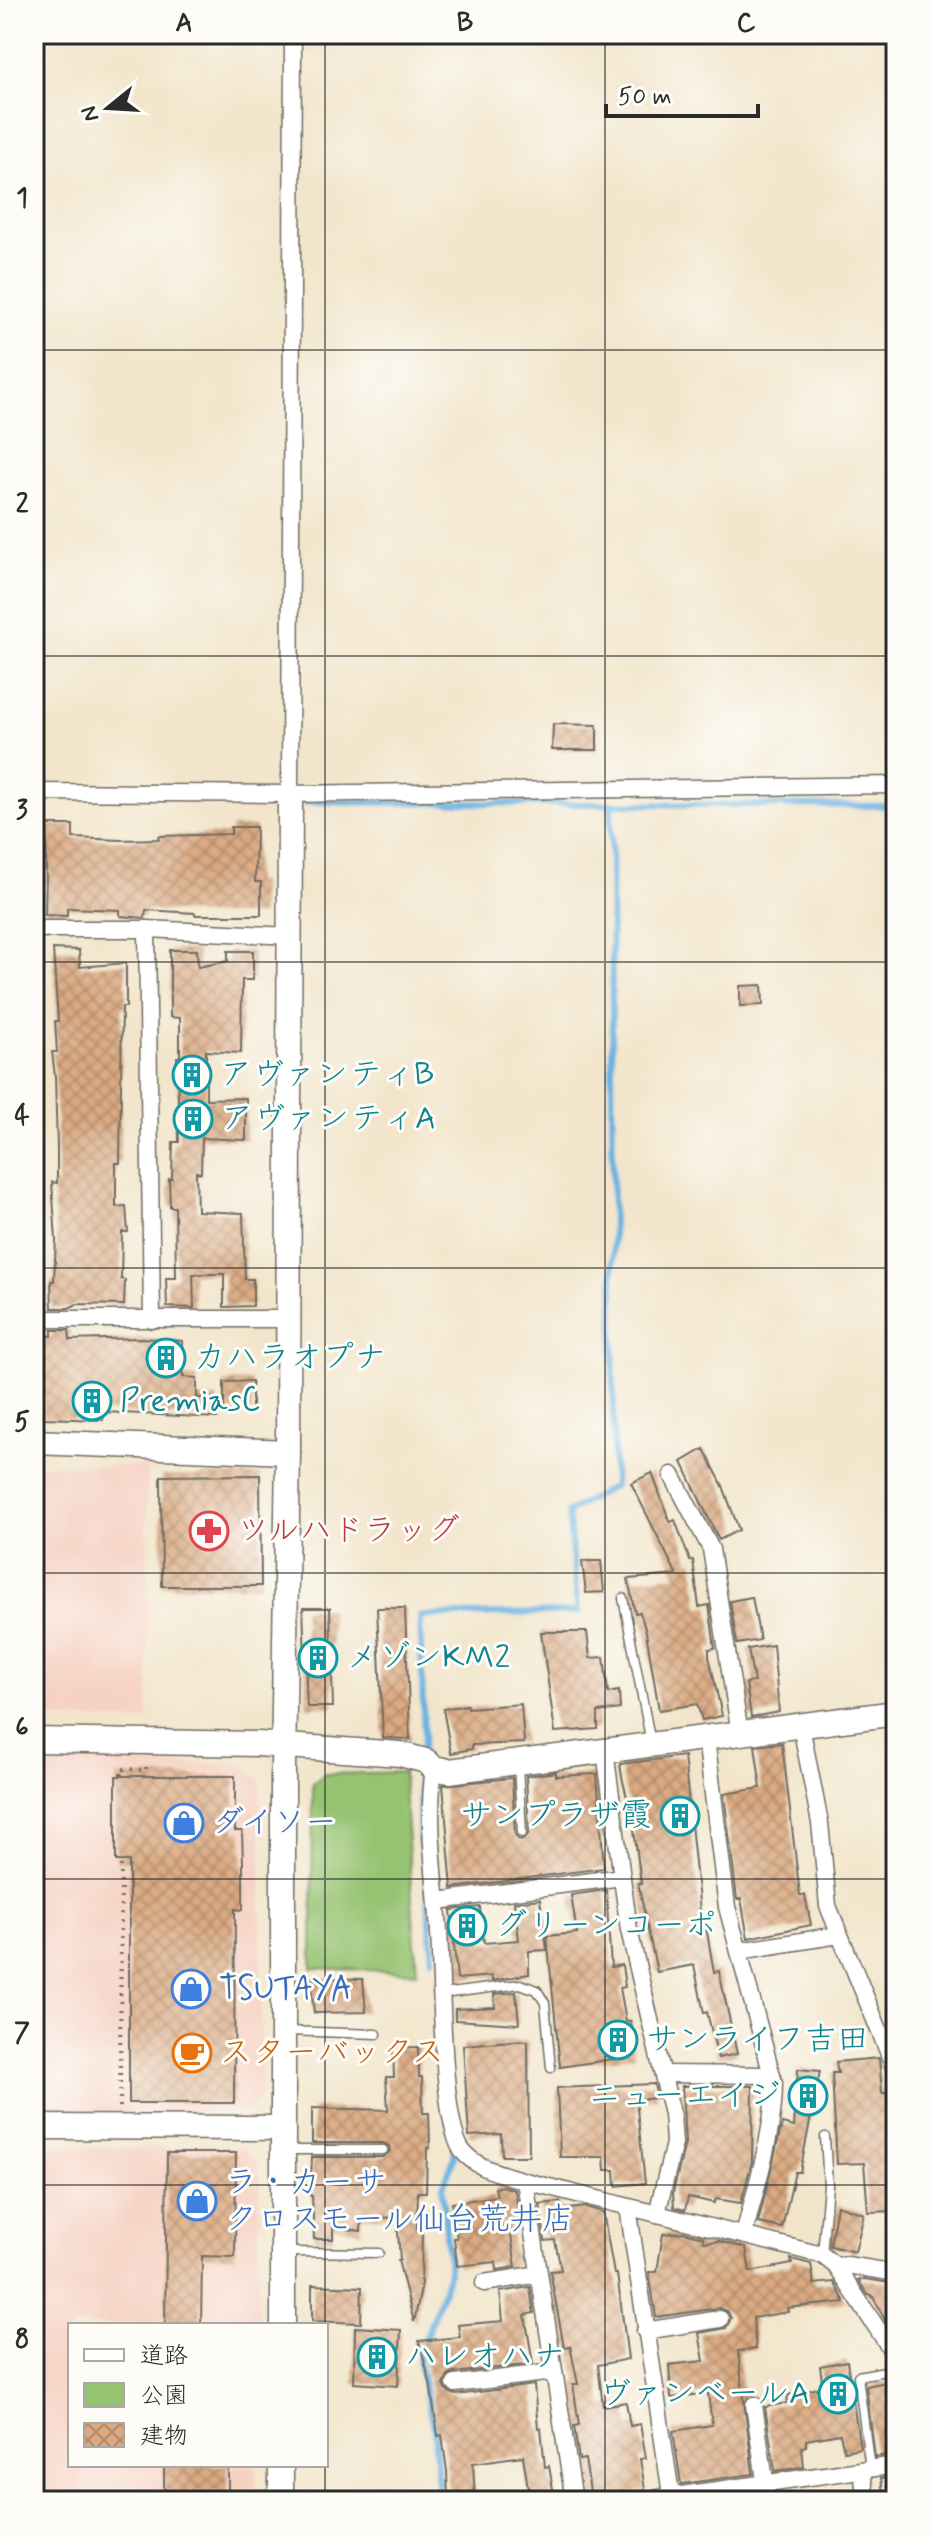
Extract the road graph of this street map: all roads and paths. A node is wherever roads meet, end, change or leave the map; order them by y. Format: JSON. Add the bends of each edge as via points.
{"nodes":[{"id":1,"x":293,"y":34,"type":"edge"},
{"id":2,"x":896,"y":785,"type":"edge"},
{"id":3,"x":34,"y":792,"type":"edge"},
{"id":4,"x":290,"y":794,"type":"junction"},
{"id":5,"x":34,"y":929,"type":"edge"},
{"id":6,"x":147,"y":929,"type":"junction"},
{"id":7,"x":290,"y":936,"type":"junction"},
{"id":8,"x":34,"y":1319,"type":"edge"},
{"id":9,"x":288,"y":1319,"type":"junction"},
{"id":10,"x":152,"y":1320,"type":"junction"},
{"id":11,"x":34,"y":1442,"type":"edge"},
{"id":12,"x":288,"y":1452,"type":"junction"},
{"id":13,"x":672,"y":1475,"type":"dead end"},
{"id":14,"x":623,"y":1598,"type":"dead end"},
{"id":15,"x":896,"y":1713,"type":"edge"},
{"id":16,"x":801,"y":1726,"type":"junction"},
{"id":17,"x":740,"y":1734,"type":"junction"},
{"id":18,"x":706,"y":1738,"type":"junction"},
{"id":19,"x":34,"y":1740,"type":"edge"},
{"id":20,"x":652,"y":1745,"type":"junction"},
{"id":21,"x":284,"y":1746,"type":"junction"},
{"id":22,"x":605,"y":1751,"type":"junction"},
{"id":23,"x":146,"y":1756,"type":"dead end"},
{"id":24,"x":424,"y":1762,"type":"junction"},
{"id":25,"x":518,"y":1763,"type":"junction"},
{"id":26,"x":121,"y":1775,"type":"dead end"},
{"id":27,"x":522,"y":1833,"type":"dead end"},
{"id":28,"x":121,"y":1862,"type":"dead end"},
{"id":29,"x":622,"y":1877,"type":"junction"},
{"id":30,"x":438,"y":1901,"type":"junction"},
{"id":31,"x":839,"y":1935,"type":"junction"},
{"id":32,"x":739,"y":1951,"type":"junction"},
{"id":33,"x":443,"y":1994,"type":"junction"},
{"id":34,"x":283,"y":2031,"type":"junction"},
{"id":35,"x":377,"y":2034,"type":"dead end"},
{"id":36,"x":551,"y":2068,"type":"dead end"},
{"id":37,"x":896,"y":2071,"type":"edge"},
{"id":38,"x":663,"y":2074,"type":"junction"},
{"id":39,"x":772,"y":2075,"type":"junction"},
{"id":40,"x":130,"y":2109,"type":"dead end"},
{"id":41,"x":34,"y":2127,"type":"edge"},
{"id":42,"x":825,"y":2137,"type":"dead end"},
{"id":43,"x":283,"y":2139,"type":"junction"},
{"id":44,"x":383,"y":2150,"type":"dead end"},
{"id":45,"x":525,"y":2181,"type":"junction"},
{"id":46,"x":628,"y":2207,"type":"junction"},
{"id":47,"x":657,"y":2214,"type":"junction"},
{"id":48,"x":744,"y":2235,"type":"junction"},
{"id":49,"x":284,"y":2252,"type":"junction"},
{"id":50,"x":379,"y":2253,"type":"dead end"},
{"id":51,"x":822,"y":2255,"type":"junction"},
{"id":52,"x":836,"y":2266,"type":"junction"},
{"id":53,"x":896,"y":2273,"type":"edge"},
{"id":54,"x":539,"y":2274,"type":"junction"},
{"id":55,"x":483,"y":2283,"type":"dead end"},
{"id":56,"x":720,"y":2319,"type":"dead end"},
{"id":57,"x":283,"y":2323,"type":"edge"},
{"id":58,"x":645,"y":2331,"type":"junction"},
{"id":59,"x":896,"y":2357,"type":"edge"},
{"id":60,"x":896,"y":2369,"type":"edge"},
{"id":61,"x":554,"y":2372,"type":"junction"},
{"id":62,"x":455,"y":2384,"type":"dead end"},
{"id":63,"x":754,"y":2405,"type":"dead end"},
{"id":64,"x":896,"y":2465,"type":"edge"},
{"id":65,"x":281,"y":2467,"type":"edge"},
{"id":66,"x":866,"y":2471,"type":"junction"},
{"id":67,"x":766,"y":2493,"type":"edge"},
{"id":68,"x":671,"y":2499,"type":"edge"},
{"id":69,"x":281,"y":2501,"type":"edge"},
{"id":70,"x":574,"y":2501,"type":"edge"},
{"id":71,"x":638,"y":2501,"type":"edge"},
{"id":72,"x":866,"y":2501,"type":"edge"}],
"edges":[{"from":1,"to":4,"type":"street"},
{"from":2,"to":4,"type":"street"},
{"from":3,"to":4,"type":"street"},
{"from":4,"to":7,"type":"street"},
{"from":5,"to":6,"type":"street"},
{"from":6,"to":7,"type":"street"},
{"from":6,"to":10,"type":"street"},
{"from":7,"to":9,"type":"street"},
{"from":8,"to":10,"type":"street"},
{"from":9,"to":10,"type":"street"},
{"from":9,"to":12,"type":"street"},
{"from":11,"to":12,"type":"street"},
{"from":12,"to":21,"type":"street"},
{"from":13,"to":17,"type":"street","via":[[711,1549]]},
{"from":14,"to":20,"type":"lane"},
{"from":15,"to":16,"type":"street"},
{"from":16,"to":17,"type":"street"},
{"from":16,"to":31,"type":"street","via":[[820,1823],[828,1906]]},
{"from":17,"to":18,"type":"street"},
{"from":18,"to":20,"type":"street"},
{"from":18,"to":32,"type":"street","via":[[724,1886]]},
{"from":19,"to":21,"type":"street"},
{"from":20,"to":22,"type":"street"},
{"from":21,"to":24,"type":"street"},
{"from":21,"to":34,"type":"street"},
{"from":22,"to":25,"type":"street"},
{"from":22,"to":29,"type":"street"},
{"from":23,"to":26,"type":"path","via":[[146,1770],[121,1769]]},
{"from":24,"to":25,"type":"street","via":[[449,1771]]},
{"from":24,"to":30,"type":"street"},
{"from":25,"to":27,"type":"lane"},
{"from":28,"to":40,"type":"path","via":[[120,2109]]},
{"from":29,"to":30,"type":"street"},
{"from":29,"to":38,"type":"street"},
{"from":30,"to":33,"type":"street"},
{"from":31,"to":32,"type":"street"},
{"from":31,"to":37,"type":"street"},
{"from":32,"to":39,"type":"street"},
{"from":33,"to":36,"type":"lane","via":[[520,1984],[537,1990],[545,2003]]},
{"from":33,"to":45,"type":"street","via":[[453,2128],[459,2146],[468,2159]]},
{"from":34,"to":35,"type":"lane"},
{"from":34,"to":43,"type":"street"},
{"from":38,"to":39,"type":"street"},
{"from":38,"to":47,"type":"street","via":[[674,2143]]},
{"from":39,"to":48,"type":"street","via":[[774,2108]]},
{"from":41,"to":43,"type":"street"},
{"from":42,"to":51,"type":"lane","via":[[828,2185]]},
{"from":43,"to":44,"type":"lane"},
{"from":43,"to":49,"type":"street"},
{"from":45,"to":46,"type":"street"},
{"from":45,"to":54,"type":"street"},
{"from":46,"to":47,"type":"street"},
{"from":46,"to":58,"type":"street"},
{"from":47,"to":48,"type":"street"},
{"from":48,"to":51,"type":"street"},
{"from":49,"to":50,"type":"lane"},
{"from":49,"to":57,"type":"street"},
{"from":51,"to":52,"type":"street"},
{"from":52,"to":53,"type":"street"},
{"from":52,"to":59,"type":"street"},
{"from":54,"to":55,"type":"street"},
{"from":54,"to":61,"type":"street"},
{"from":56,"to":58,"type":"street"},
{"from":58,"to":68,"type":"street"},
{"from":60,"to":66,"type":"lane","via":[[858,2376]]},
{"from":61,"to":62,"type":"street"},
{"from":61,"to":70,"type":"street"},
{"from":63,"to":67,"type":"street"},
{"from":64,"to":66,"type":"street"},
{"from":65,"to":69,"type":"street"},
{"from":66,"to":67,"type":"street"},
{"from":66,"to":72,"type":"street"},
{"from":67,"to":68,"type":"street"},
{"from":68,"to":71,"type":"street"}]}
